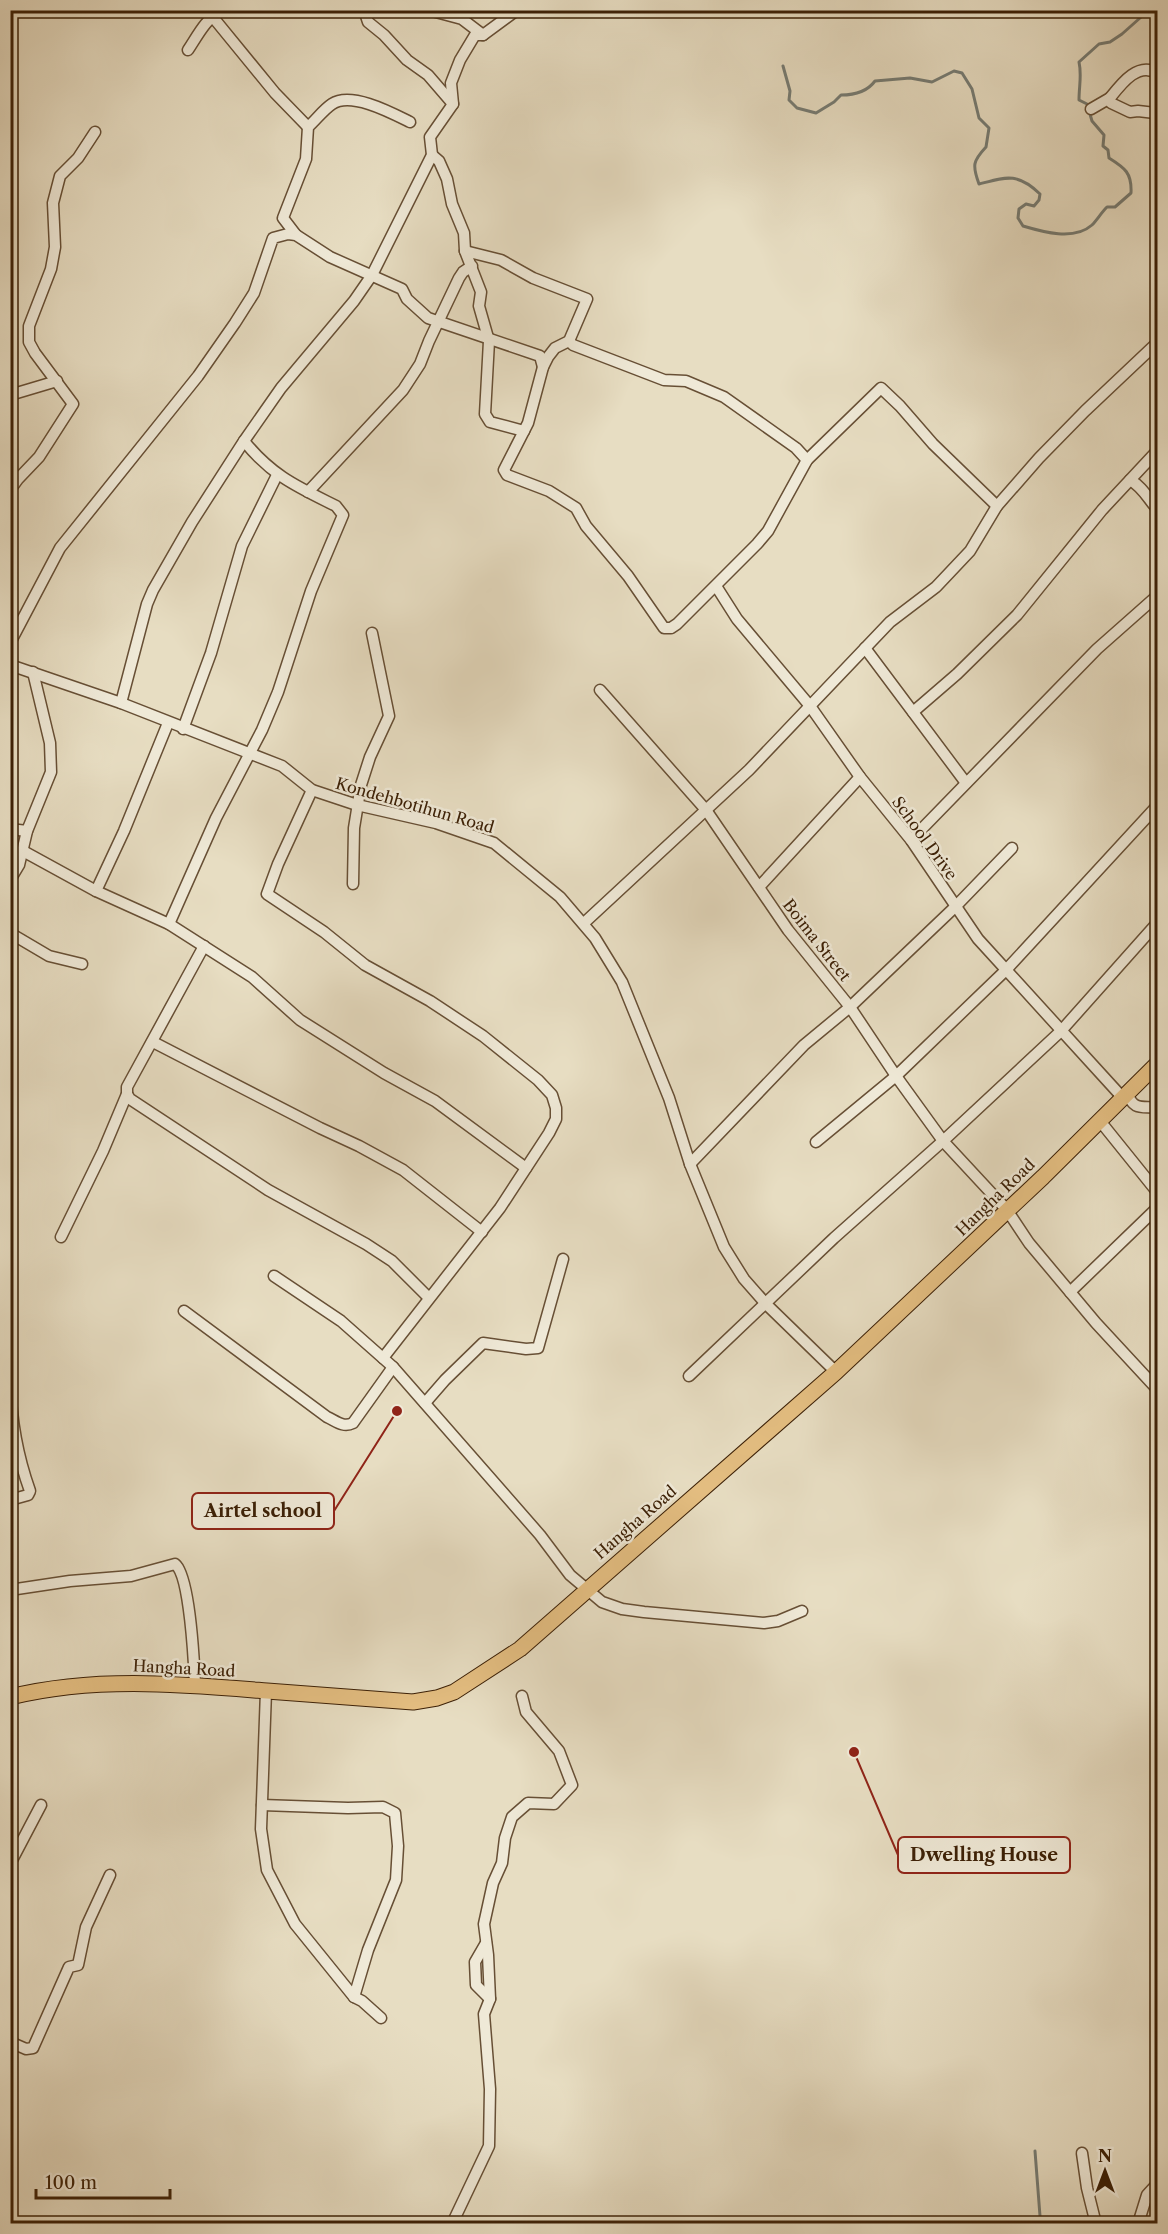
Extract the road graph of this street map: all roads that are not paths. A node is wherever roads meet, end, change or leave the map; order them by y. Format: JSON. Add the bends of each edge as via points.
{"nodes":[{"id":1,"x":364,"y":10,"type":"edge"},
{"id":2,"x":411,"y":10,"type":"edge"},
{"id":3,"x":516,"y":10,"type":"edge"},
{"id":4,"x":217,"y":13,"type":"edge"},
{"id":5,"x":483,"y":35,"type":"junction"},
{"id":6,"x":188,"y":50,"type":"dead end"},
{"id":7,"x":1158,"y":74,"type":"edge"},
{"id":8,"x":1110,"y":98,"type":"junction"},
{"id":9,"x":453,"y":104,"type":"junction"},
{"id":10,"x":1091,"y":109,"type":"dead end"},
{"id":11,"x":1158,"y":111,"type":"edge"},
{"id":12,"x":410,"y":122,"type":"dead end"},
{"id":13,"x":308,"y":127,"type":"junction"},
{"id":14,"x":95,"y":132,"type":"dead end"},
{"id":15,"x":432,"y":155,"type":"junction"},
{"id":16,"x":296,"y":235,"type":"junction"},
{"id":17,"x":465,"y":251,"type":"junction"},
{"id":18,"x":472,"y":266,"type":"junction"},
{"id":19,"x":372,"y":275,"type":"junction"},
{"id":20,"x":438,"y":321,"type":"junction"},
{"id":21,"x":489,"y":341,"type":"junction"},
{"id":22,"x":569,"y":341,"type":"junction"},
{"id":23,"x":1158,"y":342,"type":"edge"},
{"id":24,"x":543,"y":367,"type":"junction"},
{"id":25,"x":57,"y":381,"type":"junction"},
{"id":26,"x":10,"y":394,"type":"edge"},
{"id":27,"x":524,"y":432,"type":"junction"},
{"id":28,"x":244,"y":441,"type":"junction"},
{"id":29,"x":1158,"y":450,"type":"edge"},
{"id":30,"x":807,"y":460,"type":"junction"},
{"id":31,"x":277,"y":475,"type":"junction"},
{"id":32,"x":1130,"y":480,"type":"junction"},
{"id":33,"x":10,"y":490,"type":"edge"},
{"id":34,"x":308,"y":492,"type":"junction"},
{"id":35,"x":997,"y":506,"type":"junction"},
{"id":36,"x":1158,"y":510,"type":"edge"},
{"id":37,"x":716,"y":586,"type":"junction"},
{"id":38,"x":1158,"y":596,"type":"edge"},
{"id":39,"x":372,"y":633,"type":"dead end"},
{"id":40,"x":10,"y":643,"type":"edge"},
{"id":41,"x":865,"y":648,"type":"junction"},
{"id":42,"x":10,"y":665,"type":"edge"},
{"id":43,"x":33,"y":672,"type":"junction"},
{"id":44,"x":600,"y":690,"type":"dead end"},
{"id":45,"x":121,"y":703,"type":"junction"},
{"id":46,"x":810,"y":706,"type":"junction"},
{"id":47,"x":913,"y":712,"type":"junction"},
{"id":48,"x":168,"y":723,"type":"junction"},
{"id":49,"x":183,"y":729,"type":"junction"},
{"id":50,"x":250,"y":755,"type":"junction"},
{"id":51,"x":860,"y":777,"type":"junction"},
{"id":52,"x":966,"y":783,"type":"junction"},
{"id":53,"x":312,"y":790,"type":"junction"},
{"id":54,"x":357,"y":805,"type":"junction"},
{"id":55,"x":1158,"y":805,"type":"edge"},
{"id":56,"x":706,"y":810,"type":"junction"},
{"id":57,"x":10,"y":829,"type":"edge"},
{"id":58,"x":27,"y":831,"type":"junction"},
{"id":59,"x":910,"y":840,"type":"junction"},
{"id":60,"x":1012,"y":848,"type":"dead end"},
{"id":61,"x":23,"y":851,"type":"junction"},
{"id":62,"x":10,"y":879,"type":"edge"},
{"id":63,"x":352,"y":884,"type":"dead end"},
{"id":64,"x":759,"y":887,"type":"junction"},
{"id":65,"x":96,"y":891,"type":"junction"},
{"id":66,"x":955,"y":908,"type":"junction"},
{"id":67,"x":1158,"y":922,"type":"edge"},
{"id":68,"x":584,"y":923,"type":"junction"},
{"id":69,"x":169,"y":924,"type":"junction"},
{"id":70,"x":10,"y":933,"type":"edge"},
{"id":71,"x":204,"y":946,"type":"junction"},
{"id":72,"x":82,"y":964,"type":"dead end"},
{"id":73,"x":1006,"y":970,"type":"junction"},
{"id":74,"x":850,"y":1007,"type":"junction"},
{"id":75,"x":1061,"y":1030,"type":"junction"},
{"id":76,"x":153,"y":1042,"type":"junction"},
{"id":77,"x":1158,"y":1063,"type":"edge"},
{"id":78,"x":896,"y":1076,"type":"junction"},
{"id":79,"x":127,"y":1094,"type":"junction"},
{"id":80,"x":1125,"y":1095,"type":"junction"},
{"id":81,"x":1158,"y":1108,"type":"edge"},
{"id":82,"x":1100,"y":1120,"type":"junction"},
{"id":83,"x":943,"y":1141,"type":"junction"},
{"id":84,"x":816,"y":1142,"type":"dead end"},
{"id":85,"x":690,"y":1164,"type":"junction"},
{"id":86,"x":526,"y":1168,"type":"junction"},
{"id":87,"x":1158,"y":1193,"type":"edge"},
{"id":88,"x":1158,"y":1207,"type":"edge"},
{"id":89,"x":1007,"y":1210,"type":"junction"},
{"id":90,"x":482,"y":1232,"type":"junction"},
{"id":91,"x":61,"y":1237,"type":"dead end"},
{"id":92,"x":563,"y":1259,"type":"dead end"},
{"id":93,"x":274,"y":1276,"type":"dead end"},
{"id":94,"x":1070,"y":1292,"type":"junction"},
{"id":95,"x":429,"y":1298,"type":"junction"},
{"id":96,"x":766,"y":1304,"type":"junction"},
{"id":97,"x":184,"y":1311,"type":"dead end"},
{"id":98,"x":11,"y":1342,"type":"edge"},
{"id":99,"x":383,"y":1358,"type":"junction"},
{"id":100,"x":393,"y":1367,"type":"junction"},
{"id":101,"x":836,"y":1372,"type":"junction"},
{"id":102,"x":689,"y":1376,"type":"dead end"},
{"id":103,"x":10,"y":1380,"type":"edge"},
{"id":104,"x":1158,"y":1390,"type":"edge"},
{"id":105,"x":424,"y":1403,"type":"junction"},
{"id":106,"x":10,"y":1500,"type":"edge"},
{"id":107,"x":587,"y":1588,"type":"junction"},
{"id":108,"x":10,"y":1590,"type":"edge"},
{"id":109,"x":802,"y":1611,"type":"dead end"},
{"id":110,"x":195,"y":1684,"type":"junction"},
{"id":111,"x":266,"y":1691,"type":"junction"},
{"id":112,"x":522,"y":1696,"type":"dead end"},
{"id":113,"x":10,"y":1697,"type":"edge"},
{"id":114,"x":41,"y":1805,"type":"dead end"},
{"id":115,"x":262,"y":1805,"type":"junction"},
{"id":116,"x":10,"y":1863,"type":"edge"},
{"id":117,"x":110,"y":1875,"type":"dead end"},
{"id":118,"x":354,"y":1997,"type":"junction"},
{"id":119,"x":381,"y":2018,"type":"dead end"},
{"id":120,"x":10,"y":2042,"type":"edge"},
{"id":121,"x":1082,"y":2153,"type":"dead end"},
{"id":122,"x":1158,"y":2183,"type":"edge"},
{"id":123,"x":452,"y":2223,"type":"edge"},
{"id":124,"x":1096,"y":2223,"type":"edge"},
{"id":125,"x":1138,"y":2223,"type":"edge"}],
"edges":[{"from":1,"to":9,"type":"street","via":[[368,22],[428,75]]},
{"from":2,"to":5,"type":"street","via":[[462,19]]},
{"from":3,"to":5,"type":"street"},
{"from":4,"to":6,"type":"street"},
{"from":4,"to":13,"type":"street","via":[[274,93]]},
{"from":5,"to":9,"type":"street","via":[[475,35],[460,60],[451,83]]},
{"from":7,"to":8,"type":"street","via":[[1145,68],[1139,70]]},
{"from":8,"to":10,"type":"street"},
{"from":8,"to":11,"type":"street","via":[[1111,103],[1130,112]]},
{"from":9,"to":15,"type":"street","via":[[430,137]]},
{"from":12,"to":13,"type":"street","via":[[379,107],[352,100],[334,102]]},
{"from":13,"to":16,"type":"street","via":[[306,159],[283,218]]},
{"from":14,"to":25,"type":"street","via":[[60,176],[53,202],[56,247],[29,326],[32,348]]},
{"from":15,"to":17,"type":"street","via":[[447,179],[464,232]]},
{"from":15,"to":19,"type":"street"},
{"from":16,"to":19,"type":"street","via":[[330,257]]},
{"from":16,"to":40,"type":"street","via":[[273,238],[254,293],[229,333],[60,548]]},
{"from":17,"to":18,"type":"street"},
{"from":17,"to":22,"type":"street","via":[[501,260],[533,278],[587,299]]},
{"from":18,"to":20,"type":"street","via":[[463,272]]},
{"from":18,"to":21,"type":"street"},
{"from":19,"to":20,"type":"street","via":[[402,289],[413,306]]},
{"from":19,"to":28,"type":"street","via":[[281,388]]},
{"from":20,"to":21,"type":"street"},
{"from":20,"to":34,"type":"street","via":[[420,364],[403,390]]},
{"from":21,"to":24,"type":"street","via":[[540,357]]},
{"from":21,"to":27,"type":"street","via":[[485,414],[490,422]]},
{"from":22,"to":24,"type":"street","via":[[551,352]]},
{"from":22,"to":30,"type":"street","via":[[644,373],[664,380],[686,381],[724,397]]},
{"from":23,"to":35,"type":"street","via":[[1069,426]]},
{"from":24,"to":27,"type":"street"},
{"from":25,"to":26,"type":"street"},
{"from":25,"to":33,"type":"street","via":[[73,404],[39,457]]},
{"from":27,"to":37,"type":"street","via":[[504,470],[507,475],[549,491],[576,507],[586,526],[664,627],[677,624]]},
{"from":28,"to":31,"type":"street"},
{"from":28,"to":45,"type":"street","via":[[153,590]]},
{"from":29,"to":32,"type":"street"},
{"from":30,"to":35,"type":"street","via":[[881,388]]},
{"from":30,"to":37,"type":"street","via":[[768,531]]},
{"from":31,"to":34,"type":"street"},
{"from":31,"to":49,"type":"street","via":[[242,546],[211,652]]},
{"from":32,"to":36,"type":"street"},
{"from":32,"to":47,"type":"street","via":[[1017,615]]},
{"from":34,"to":50,"type":"street","via":[[343,514],[311,591],[278,692]]},
{"from":35,"to":41,"type":"street","via":[[970,551],[936,587],[890,622]]},
{"from":37,"to":46,"type":"street","name":"School Drive","via":[[737,619]]},
{"from":38,"to":52,"type":"street","via":[[1097,649]]},
{"from":39,"to":54,"type":"street","via":[[389,716],[370,758]]},
{"from":41,"to":46,"type":"street"},
{"from":41,"to":47,"type":"street"},
{"from":42,"to":43,"type":"street","name":"Kondehbotihun Road"},
{"from":43,"to":45,"type":"street","name":"Kondehbotihun Road"},
{"from":43,"to":58,"type":"street","via":[[52,765],[49,782]]},
{"from":44,"to":56,"type":"street","name":"Boima Street"},
{"from":45,"to":48,"type":"street","name":"Kondehbotihun Road"},
{"from":46,"to":51,"type":"street","name":"School Drive"},
{"from":46,"to":56,"type":"street"},
{"from":47,"to":52,"type":"street"},
{"from":48,"to":49,"type":"street","name":"Kondehbotihun Road"},
{"from":48,"to":65,"type":"street"},
{"from":49,"to":50,"type":"street","name":"Kondehbotihun Road"},
{"from":50,"to":53,"type":"street","name":"Kondehbotihun Road","via":[[282,766]]},
{"from":50,"to":69,"type":"street","via":[[197,858]]},
{"from":51,"to":59,"type":"street","name":"School Drive"},
{"from":51,"to":64,"type":"street"},
{"from":52,"to":59,"type":"street"},
{"from":53,"to":54,"type":"street","name":"Kondehbotihun Road"},
{"from":53,"to":86,"type":"street","via":[[267,894],[365,965],[483,1036],[552,1095],[556,1119]]},
{"from":54,"to":63,"type":"street"},
{"from":54,"to":68,"type":"street","name":"Kondehbotihun Road","via":[[435,823],[494,843],[560,897]]},
{"from":55,"to":73,"type":"street"},
{"from":56,"to":64,"type":"street","name":"Boima Street"},
{"from":56,"to":68,"type":"street"},
{"from":57,"to":58,"type":"street"},
{"from":58,"to":61,"type":"street"},
{"from":59,"to":66,"type":"street","name":"School Drive"},
{"from":60,"to":66,"type":"street"},
{"from":61,"to":62,"type":"street"},
{"from":61,"to":65,"type":"street"},
{"from":64,"to":74,"type":"street","name":"Boima Street"},
{"from":65,"to":69,"type":"street"},
{"from":66,"to":73,"type":"street","name":"School Drive"},
{"from":66,"to":74,"type":"street"},
{"from":67,"to":75,"type":"street"},
{"from":68,"to":85,"type":"street","name":"Kondehbotihun Road","via":[[622,982],[669,1098]]},
{"from":69,"to":71,"type":"street"},
{"from":70,"to":72,"type":"street","via":[[49,956]]},
{"from":71,"to":76,"type":"street"},
{"from":71,"to":86,"type":"street","via":[[252,978],[300,1020],[435,1101]]},
{"from":73,"to":75,"type":"street","name":"School Drive"},
{"from":73,"to":78,"type":"street"},
{"from":74,"to":78,"type":"street","name":"Boima Street"},
{"from":74,"to":85,"type":"street","via":[[804,1045]]},
{"from":75,"to":80,"type":"street","name":"School Drive"},
{"from":75,"to":83,"type":"street"},
{"from":76,"to":79,"type":"street"},
{"from":76,"to":90,"type":"street","via":[[403,1170]]},
{"from":77,"to":80,"type":"highway","name":"Hangha Road"},
{"from":78,"to":83,"type":"street","name":"Boima Street"},
{"from":78,"to":84,"type":"street"},
{"from":79,"to":91,"type":"street"},
{"from":79,"to":95,"type":"street","via":[[268,1190],[375,1250]]},
{"from":80,"to":81,"type":"street","name":"School Drive","via":[[1136,1106]]},
{"from":80,"to":82,"type":"highway","name":"Hangha Road"},
{"from":82,"to":87,"type":"street"},
{"from":82,"to":89,"type":"highway","name":"Hangha Road"},
{"from":83,"to":89,"type":"street","name":"Boima Street"},
{"from":83,"to":96,"type":"street"},
{"from":85,"to":96,"type":"street","name":"Kondehbotihun Road","via":[[724,1247]]},
{"from":86,"to":90,"type":"street"},
{"from":88,"to":94,"type":"street"},
{"from":89,"to":94,"type":"street","name":"Boima Street"},
{"from":89,"to":101,"type":"highway","name":"Hangha Road"},
{"from":90,"to":95,"type":"street"},
{"from":92,"to":105,"type":"street","via":[[538,1348],[483,1343]]},
{"from":93,"to":99,"type":"street","via":[[341,1321]]},
{"from":94,"to":104,"type":"street","name":"Boima Street"},
{"from":95,"to":99,"type":"street"},
{"from":96,"to":101,"type":"street","name":"Kondehbotihun Road"},
{"from":96,"to":102,"type":"street"},
{"from":97,"to":100,"type":"street","via":[[342,1425],[353,1423]]},
{"from":98,"to":103,"type":"street"},
{"from":99,"to":100,"type":"street"},
{"from":100,"to":105,"type":"street"},
{"from":101,"to":107,"type":"highway","name":"Hangha Road"},
{"from":103,"to":106,"type":"street","via":[[16,1443],[30,1491]]},
{"from":105,"to":107,"type":"street","via":[[540,1535],[570,1575]]},
{"from":107,"to":109,"type":"street","via":[[602,1602],[644,1612],[764,1623]]},
{"from":107,"to":111,"type":"highway","name":"Hangha Road","via":[[520,1649],[454,1692],[437,1698],[413,1702]]},
{"from":108,"to":110,"type":"street","via":[[131,1576],[175,1564],[182,1572],[187,1600]]},
{"from":110,"to":111,"type":"highway","name":"Hangha Road"},
{"from":110,"to":113,"type":"highway","name":"Hangha Road","via":[[92,1685]]},
{"from":111,"to":115,"type":"street"},
{"from":112,"to":123,"type":"street","via":[[526,1712],[559,1751],[572,1785],[554,1804],[528,1803],[512,1817],[502,1863],[493,1883],[484,1924],[490,1999],[484,2014],[490,2089],[489,2142]]},
{"from":114,"to":116,"type":"street"},
{"from":115,"to":118,"type":"street","via":[[263,1854],[273,1883],[295,1924]]},
{"from":115,"to":118,"type":"street","via":[[383,1807],[395,1814],[396,1880],[378,1921]]},
{"from":117,"to":120,"type":"street","via":[[86,1927],[78,1965],[69,1967],[33,2048]]},
{"from":118,"to":119,"type":"street"},
{"from":121,"to":124,"type":"street"},
{"from":122,"to":125,"type":"street","via":[[1147,2195]]}]}
